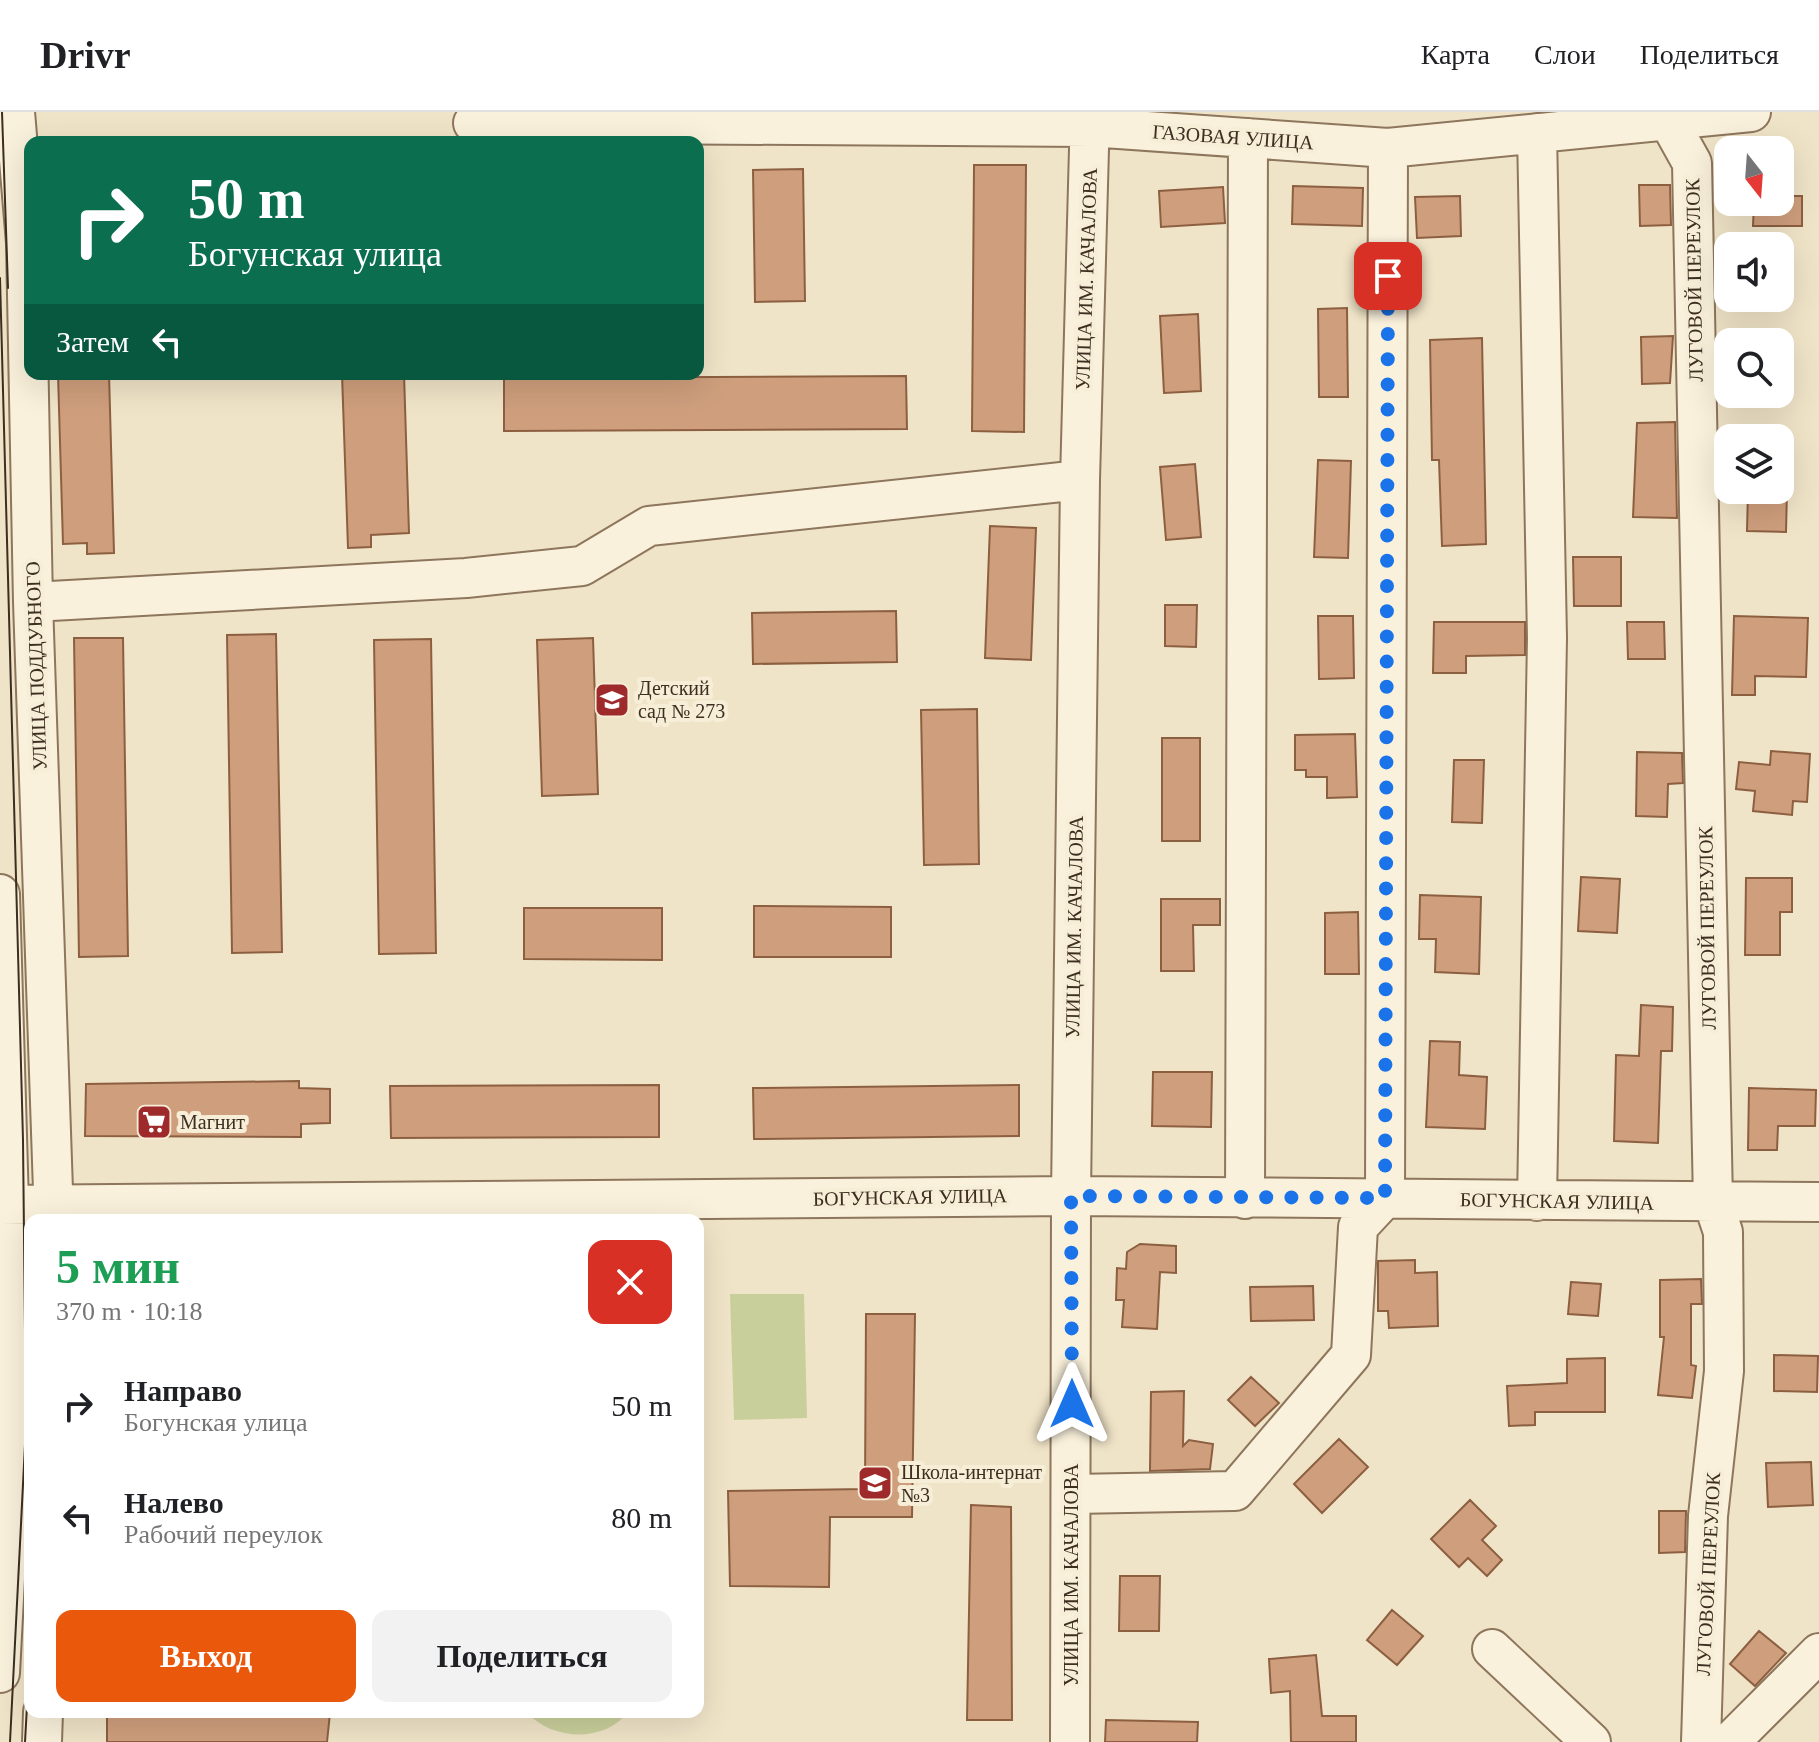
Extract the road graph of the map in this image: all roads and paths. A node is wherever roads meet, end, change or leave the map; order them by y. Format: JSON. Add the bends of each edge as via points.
{"nodes":[{"id":1,"x":15,"y":112,"type":"edge"},
{"id":2,"x":1751,"y":112,"type":"edge"},
{"id":3,"x":1667,"y":118,"type":"junction"},
{"id":4,"x":1090,"y":120,"type":"edge"},
{"id":5,"x":473,"y":123,"type":"dead end"},
{"id":6,"x":1537,"y":133,"type":"junction"},
{"id":7,"x":1248,"y":138,"type":"junction"},
{"id":8,"x":1388,"y":148,"type":"junction"},
{"id":9,"x":24,"y":219,"type":"edge"},
{"id":10,"x":29,"y":380,"type":"edge"},
{"id":11,"x":1080,"y":480,"type":"junction"},
{"id":12,"x":33,"y":602,"type":"junction"},
{"id":13,"x":0,"y":894,"type":"edge"},
{"id":14,"x":1071,"y":1196,"type":"junction"},
{"id":15,"x":1385,"y":1198,"type":"junction"},
{"id":16,"x":1245,"y":1199,"type":"junction"},
{"id":17,"x":1537,"y":1201,"type":"junction"},
{"id":18,"x":1713,"y":1202,"type":"junction"},
{"id":19,"x":1819,"y":1202,"type":"edge"},
{"id":20,"x":4,"y":1205,"type":"edge"},
{"id":21,"x":54,"y":1213,"type":"edge"},
{"id":22,"x":1073,"y":1494,"type":"junction"},
{"id":23,"x":2,"y":1590,"type":"edge"},
{"id":24,"x":1492,"y":1649,"type":"dead end"},
{"id":25,"x":1819,"y":1653,"type":"edge"},
{"id":26,"x":0,"y":1673,"type":"edge"},
{"id":27,"x":43,"y":1718,"type":"edge"},
{"id":28,"x":42,"y":1742,"type":"edge"},
{"id":29,"x":1070,"y":1742,"type":"edge"},
{"id":30,"x":1591,"y":1742,"type":"edge"},
{"id":31,"x":1701,"y":1742,"type":"edge"},
{"id":32,"x":1730,"y":1742,"type":"edge"}],
"edges":[{"from":1,"to":9,"type":"street","name":"УЛИЦА ПОДДУБНОГО"},
{"from":2,"to":3,"type":"street","name":"ГАЗОВАЯ УЛИЦА"},
{"from":3,"to":6,"type":"street","name":"ГАЗОВАЯ УЛИЦА"},
{"from":3,"to":18,"type":"street","name":"ЛУГОВОЙ ПЕРЕУЛОК","via":[[1692,163]]},
{"from":4,"to":5,"type":"street","name":"ГАЗОВАЯ УЛИЦА"},
{"from":4,"to":7,"type":"street","name":"ГАЗОВАЯ УЛИЦА"},
{"from":4,"to":11,"type":"street","name":"УЛИЦА ИМ. КАЧАЛОВА"},
{"from":6,"to":8,"type":"street","name":"ГАЗОВАЯ УЛИЦА"},
{"from":6,"to":17,"type":"street","via":[[1547,638]]},
{"from":7,"to":8,"type":"street","name":"ГАЗОВАЯ УЛИЦА"},
{"from":7,"to":16,"type":"street"},
{"from":8,"to":15,"type":"street"},
{"from":10,"to":12,"type":"street","name":"УЛИЦА ПОДДУБНОГО"},
{"from":11,"to":12,"type":"street","via":[[649,526],[582,566],[466,578]]},
{"from":11,"to":14,"type":"street","name":"УЛИЦА ИМ. КАЧАЛОВА"},
{"from":12,"to":21,"type":"street","name":"УЛИЦА ПОДДУБНОГО"},
{"from":13,"to":20,"type":"street"},
{"from":14,"to":16,"type":"street","name":"БОГУНСКАЯ УЛИЦА"},
{"from":14,"to":21,"type":"street","name":"БОГУНСКАЯ УЛИЦА"},
{"from":14,"to":22,"type":"street","name":"УЛИЦА ИМ. КАЧАЛОВА"},
{"from":15,"to":16,"type":"street","name":"БОГУНСКАЯ УЛИЦА"},
{"from":15,"to":17,"type":"street","name":"БОГУНСКАЯ УЛИЦА"},
{"from":15,"to":22,"type":"street","via":[[1358,1227],[1351,1355],[1235,1491]]},
{"from":17,"to":18,"type":"street","name":"БОГУНСКАЯ УЛИЦА"},
{"from":18,"to":19,"type":"street","name":"БОГУНСКАЯ УЛИЦА"},
{"from":18,"to":31,"type":"street","name":"ЛУГОВОЙ ПЕРЕУЛОК","via":[[1723,1232],[1724,1371],[1708,1516]]},
{"from":20,"to":21,"type":"street","name":"БОГУНСКАЯ УЛИЦА"},
{"from":20,"to":23,"type":"street","via":[[11,1465]]},
{"from":22,"to":29,"type":"street","name":"УЛИЦА ИМ. КАЧАЛОВА"},
{"from":23,"to":26,"type":"street"},
{"from":24,"to":30,"type":"street"},
{"from":25,"to":32,"type":"street"},
{"from":27,"to":28,"type":"street"}]}
